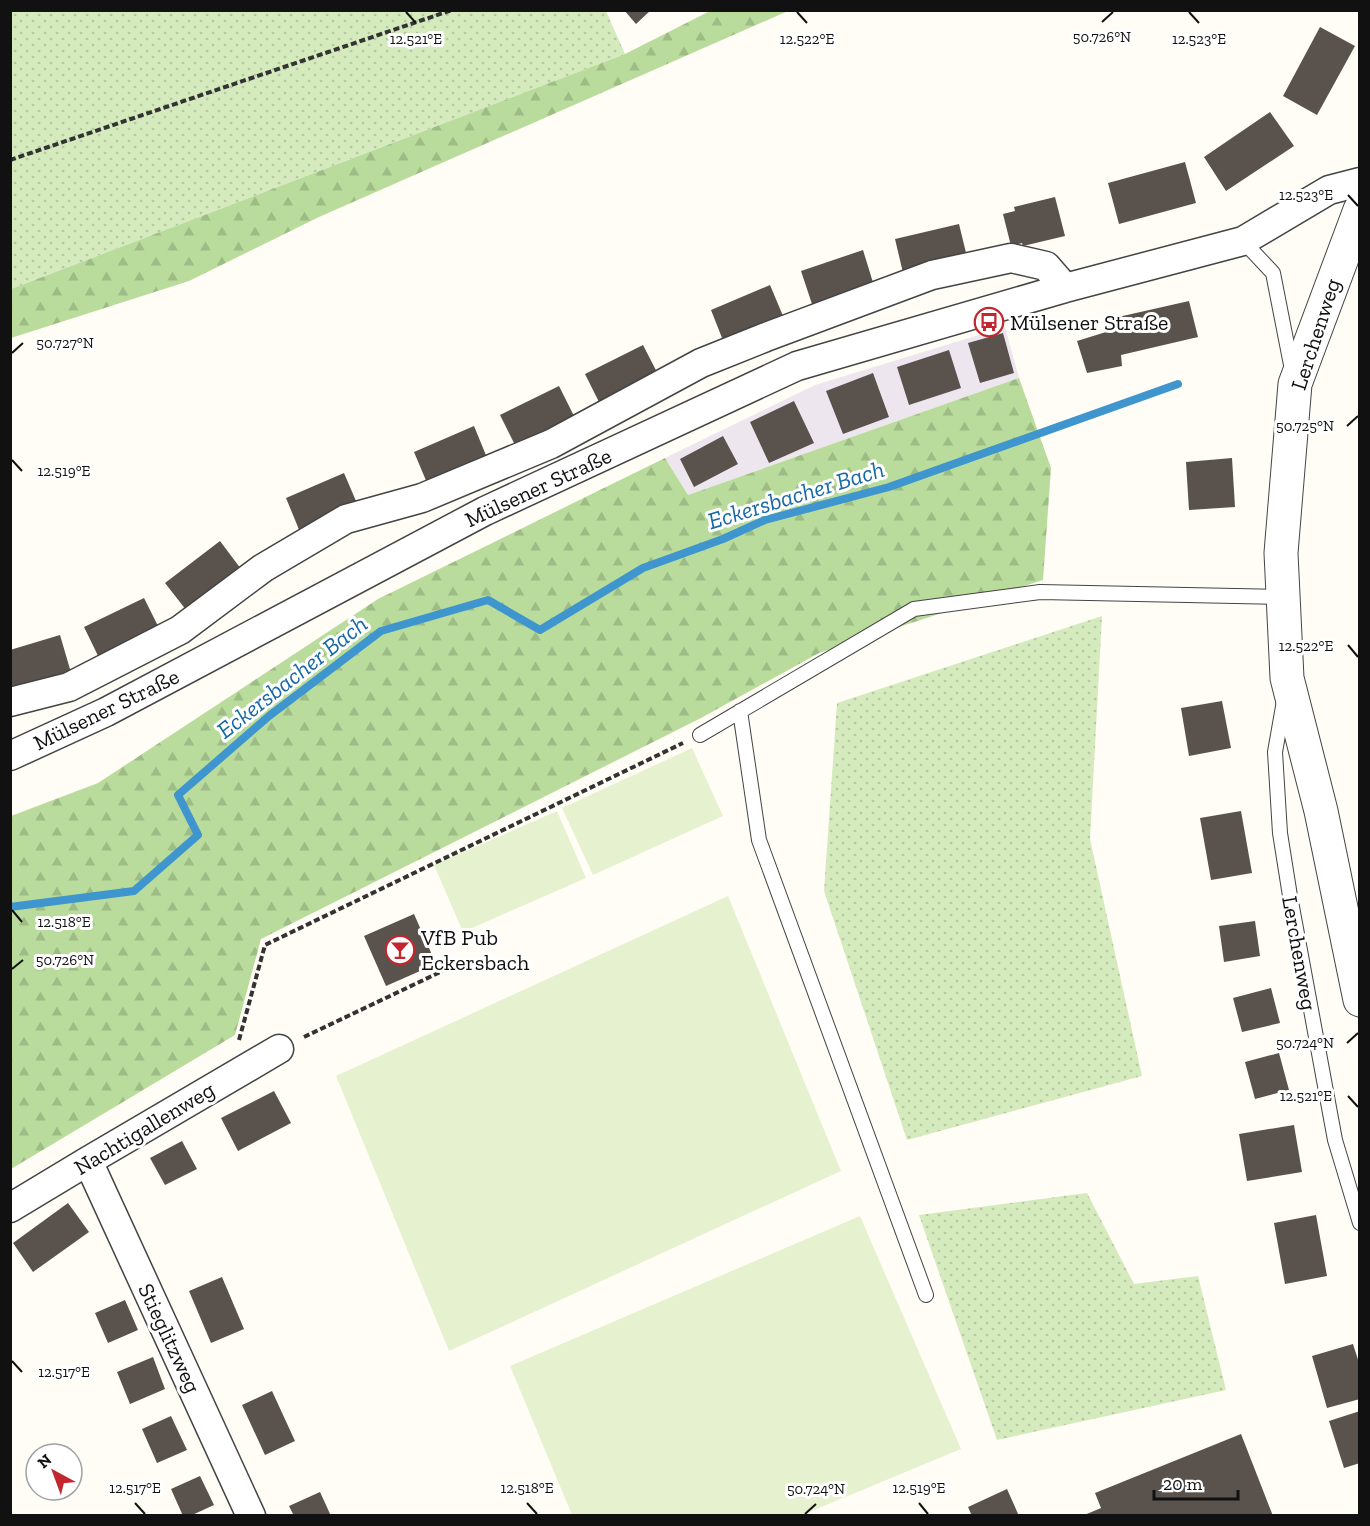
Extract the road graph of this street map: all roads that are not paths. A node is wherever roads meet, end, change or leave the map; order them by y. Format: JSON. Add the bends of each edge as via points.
{"nodes":[{"id":1,"x":1359,"y":183,"type":"edge"},
{"id":2,"x":1359,"y":210,"type":"edge"},
{"id":3,"x":1243,"y":241,"type":"junction"},
{"id":4,"x":1065,"y":288,"type":"junction"},
{"id":5,"x":1294,"y":384,"type":"junction"},
{"id":6,"x":1285,"y":597,"type":"junction"},
{"id":7,"x":1287,"y":678,"type":"junction"},
{"id":8,"x":10,"y":702,"type":"edge"},
{"id":9,"x":740,"y":711,"type":"junction"},
{"id":10,"x":700,"y":735,"type":"road end"},
{"id":11,"x":10,"y":756,"type":"edge"},
{"id":12,"x":1352,"y":930,"type":"edge"},
{"id":13,"x":1359,"y":1000,"type":"edge"},
{"id":14,"x":279,"y":1049,"type":"road end"},
{"id":15,"x":88,"y":1161,"type":"junction"},
{"id":16,"x":10,"y":1208,"type":"edge"},
{"id":17,"x":1359,"y":1223,"type":"edge"},
{"id":18,"x":926,"y":1295,"type":"dead end"},
{"id":19,"x":251,"y":1515,"type":"edge"}],
"edges":[{"from":1,"to":3,"type":"street","name":"Mülsener Straße","via":[[1329,190]]},
{"from":2,"to":5,"type":"street","name":"Lerchenweg"},
{"from":3,"to":4,"type":"street","name":"Mülsener Straße"},
{"from":3,"to":5,"type":"lane","via":[[1273,273]]},
{"from":4,"to":8,"type":"street","via":[[1046,266],[1011,258],[932,275],[766,337],[701,363],[551,444],[422,498],[346,519],[263,568],[180,630],[69,687]]},
{"from":4,"to":11,"type":"street","name":"Mülsener Straße","via":[[797,366],[485,510],[106,712]]},
{"from":5,"to":6,"type":"street","name":"Lerchenweg","via":[[1281,553]]},
{"from":6,"to":7,"type":"street","name":"Lerchenweg"},
{"from":6,"to":9,"type":"lane","via":[[1040,592],[914,609]]},
{"from":7,"to":12,"type":"street","name":"Lerchenweg"},
{"from":7,"to":17,"type":"lane","name":"Lerchenweg","via":[[1275,752],[1280,833],[1335,1140]]},
{"from":9,"to":10,"type":"lane"},
{"from":9,"to":18,"type":"lane","via":[[759,840]]},
{"from":12,"to":13,"type":"street","name":"Lerchenweg"},
{"from":14,"to":15,"type":"street","name":"Nachtigallenweg"},
{"from":15,"to":16,"type":"street","name":"Nachtigallenweg"},
{"from":15,"to":19,"type":"street","name":"Stieglitzweg"}]}
